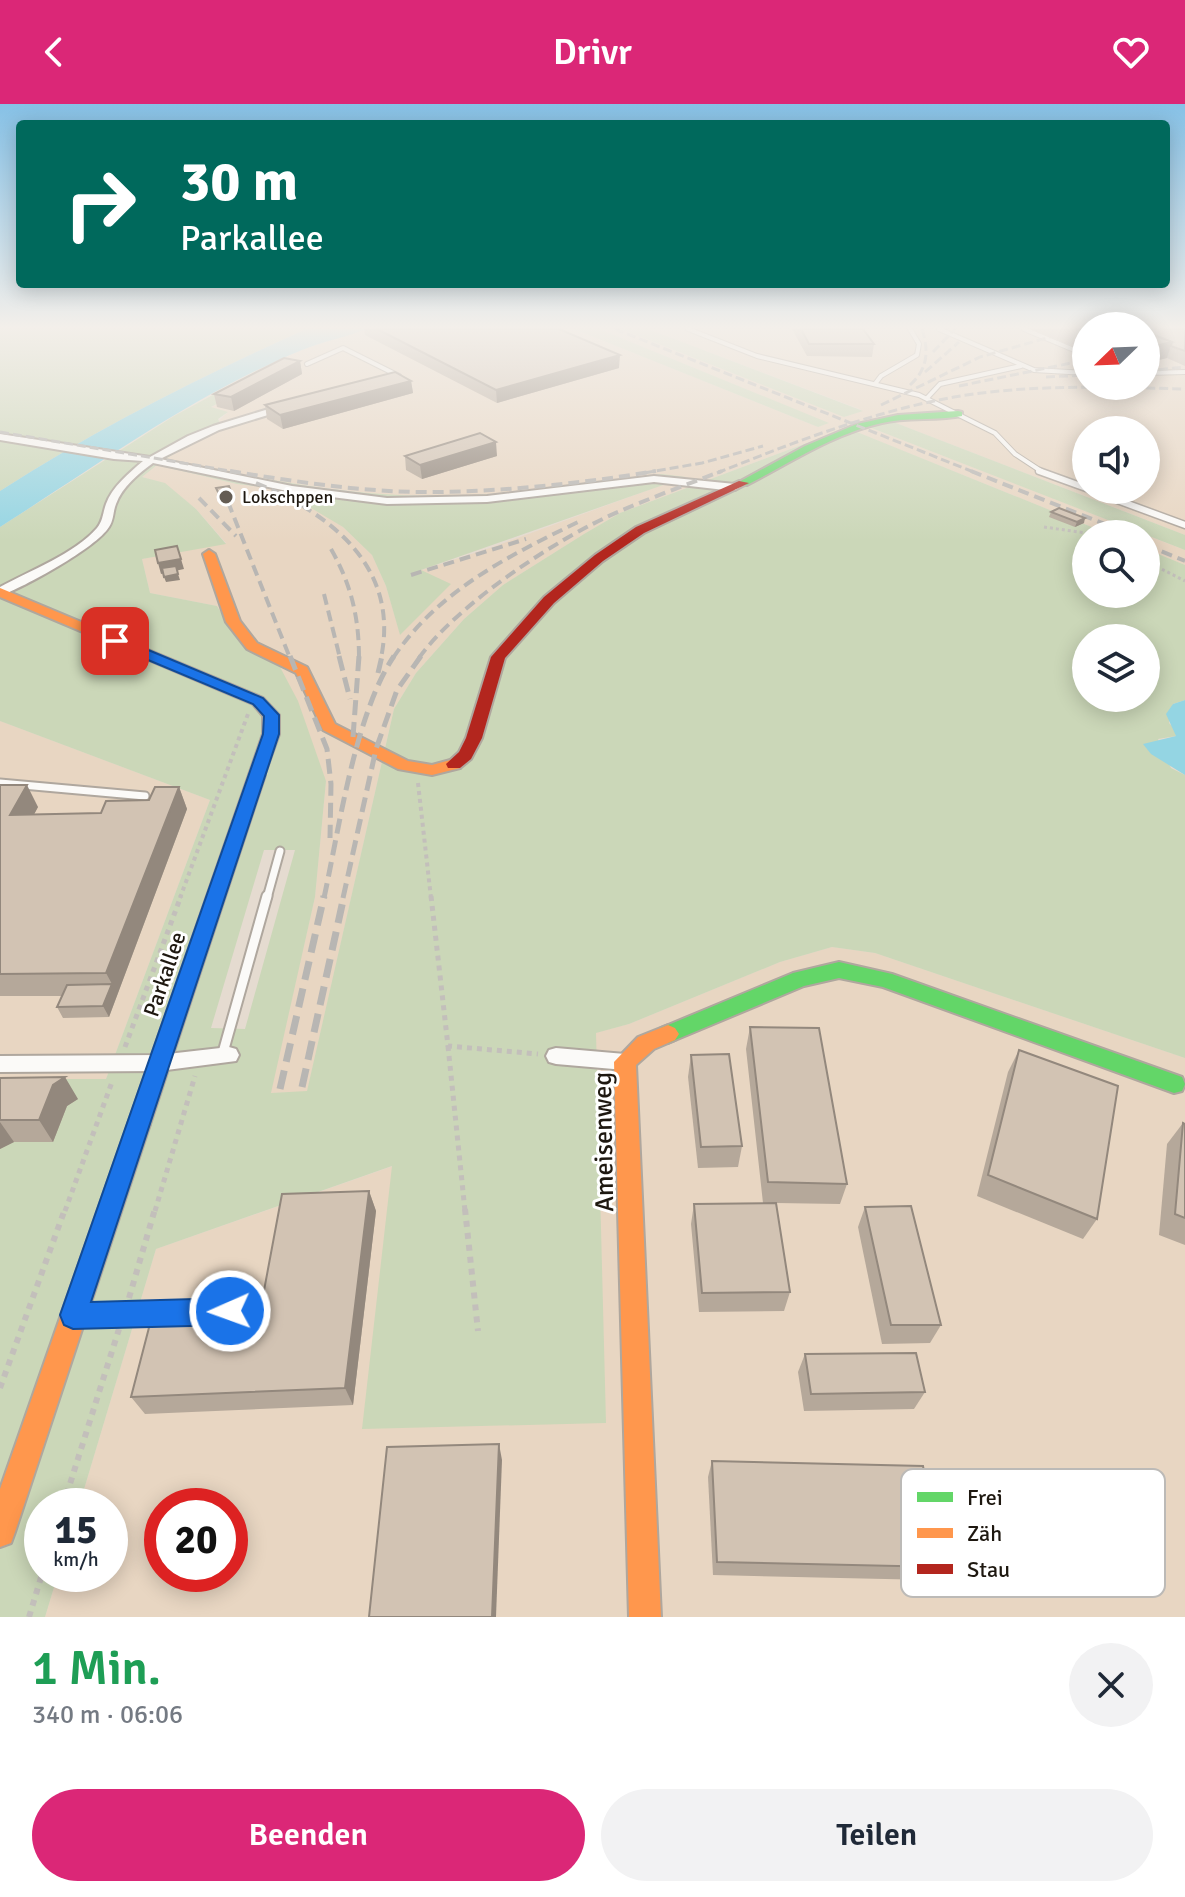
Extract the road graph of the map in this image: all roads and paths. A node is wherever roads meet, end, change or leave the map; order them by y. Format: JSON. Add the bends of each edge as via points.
{"nodes":[{"id":1,"x":930,"y":400,"type":"edge"},
{"id":2,"x":295,"y":405,"type":"edge"},
{"id":3,"x":958,"y":414,"type":"junction"},
{"id":4,"x":0,"y":437,"type":"edge"},
{"id":5,"x":154,"y":460,"type":"junction"},
{"id":6,"x":1072,"y":483,"type":"edge"},
{"id":7,"x":735,"y":487,"type":"junction"},
{"id":8,"x":1128,"y":504,"type":"edge"},
{"id":9,"x":1185,"y":525,"type":"edge"},
{"id":10,"x":1044,"y":527,"type":"dead end"},
{"id":11,"x":1072,"y":531,"type":"edge"},
{"id":12,"x":209,"y":554,"type":"dead end"},
{"id":13,"x":1160,"y":568,"type":"edge"},
{"id":14,"x":1185,"y":581,"type":"edge"},
{"id":15,"x":0,"y":592,"type":"edge"},
{"id":16,"x":417,"y":769,"type":"junction"},
{"id":17,"x":0,"y":783,"type":"edge"},
{"id":18,"x":145,"y":796,"type":"dead end"},
{"id":19,"x":280,"y":851,"type":"dead end"},
{"id":20,"x":448,"y":1046,"type":"junction"},
{"id":21,"x":225,"y":1056,"type":"joint"},
{"id":22,"x":556,"y":1056,"type":"joint"},
{"id":23,"x":199,"y":1059,"type":"junction"},
{"id":24,"x":625,"y":1062,"type":"junction"},
{"id":25,"x":159,"y":1063,"type":"junction"},
{"id":26,"x":0,"y":1064,"type":"edge"},
{"id":27,"x":1174,"y":1084,"type":"dead end"},
{"id":28,"x":230,"y":1311,"type":"edge"},
{"id":29,"x":73,"y":1315,"type":"junction"},
{"id":30,"x":123,"y":1315,"type":"junction"},
{"id":31,"x":478,"y":1331,"type":"dead end"},
{"id":32,"x":69,"y":1488,"type":"edge"},
{"id":33,"x":0,"y":1532,"type":"edge"},
{"id":34,"x":37,"y":1592,"type":"edge"},
{"id":35,"x":29,"y":1617,"type":"edge"},
{"id":36,"x":645,"y":1617,"type":"edge"}],
"edges":[{"from":1,"to":3,"type":"lane"},
{"from":2,"to":5,"type":"street","via":[[202,431]]},
{"from":3,"to":6,"type":"lane","via":[[995,433],[1037,470]]},
{"from":3,"to":7,"type":"street","via":[[870,423],[798,452]]},
{"from":4,"to":5,"type":"street"},
{"from":5,"to":7,"type":"street","via":[[388,501],[522,495],[654,479]]},
{"from":5,"to":15,"type":"street","via":[[113,499],[105,526]]},
{"from":7,"to":16,"type":"street","via":[[627,538],[554,595],[498,656],[470,751],[454,764]]},
{"from":8,"to":9,"type":"lane"},
{"from":10,"to":11,"type":"path"},
{"from":12,"to":16,"type":"street","via":[[233,622],[252,646],[302,670],[329,727]]},
{"from":13,"to":14,"type":"path"},
{"from":15,"to":25,"type":"street","name":"Parkallee","via":[[258,701],[271,715],[271,734]]},
{"from":16,"to":20,"type":"path"},
{"from":17,"to":18,"type":"lane"},
{"from":19,"to":21,"type":"lane"},
{"from":20,"to":22,"type":"path"},
{"from":20,"to":31,"type":"path"},
{"from":21,"to":23,"type":"street"},
{"from":22,"to":24,"type":"street"},
{"from":23,"to":25,"type":"street"},
{"from":23,"to":30,"type":"path"},
{"from":24,"to":27,"type":"street","name":"Ameisenweg","via":[[646,1043],[800,979],[839,970],[885,980]]},
{"from":24,"to":36,"type":"street","name":"Ameisenweg"},
{"from":25,"to":26,"type":"street"},
{"from":25,"to":29,"type":"street","name":"Parkallee"},
{"from":28,"to":30,"type":"lane"},
{"from":29,"to":30,"type":"lane"},
{"from":29,"to":33,"type":"street","name":"Parkallee"},
{"from":30,"to":32,"type":"path"},
{"from":34,"to":35,"type":"path"}]}
